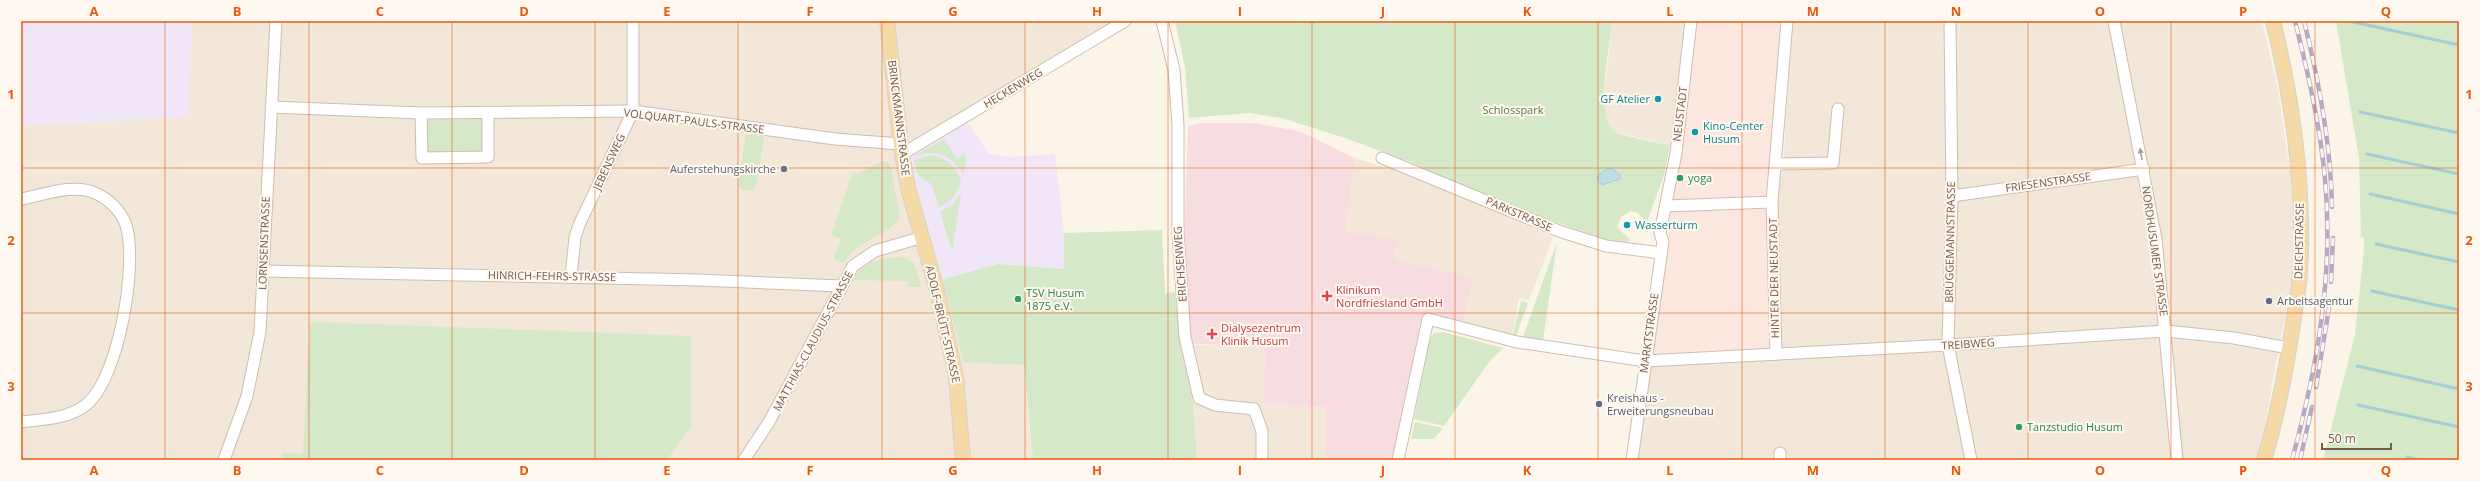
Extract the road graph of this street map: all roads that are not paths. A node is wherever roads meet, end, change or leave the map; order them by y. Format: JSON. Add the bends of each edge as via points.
{"nodes":[{"id":1,"x":276,"y":21,"type":"edge"},
{"id":2,"x":634,"y":21,"type":"edge"},
{"id":3,"x":888,"y":21,"type":"edge"},
{"id":4,"x":1126,"y":21,"type":"edge"},
{"id":5,"x":1162,"y":21,"type":"edge"},
{"id":6,"x":1691,"y":21,"type":"edge"},
{"id":7,"x":1787,"y":21,"type":"edge"},
{"id":8,"x":1950,"y":21,"type":"edge"},
{"id":9,"x":2114,"y":21,"type":"edge"},
{"id":10,"x":2273,"y":21,"type":"edge"},
{"id":11,"x":271,"y":107,"type":"junction"},
{"id":12,"x":1838,"y":109,"type":"dead end"},
{"id":13,"x":633,"y":111,"type":"junction"},
{"id":14,"x":420,"y":112,"type":"junction"},
{"id":15,"x":488,"y":112,"type":"junction"},
{"id":16,"x":901,"y":149,"type":"junction"},
{"id":17,"x":1382,"y":158,"type":"dead end"},
{"id":18,"x":1776,"y":164,"type":"junction"},
{"id":19,"x":2144,"y":169,"type":"junction"},
{"id":20,"x":1952,"y":196,"type":"junction"},
{"id":21,"x":21,"y":199,"type":"edge"},
{"id":22,"x":1772,"y":202,"type":"junction"},
{"id":23,"x":1666,"y":206,"type":"junction"},
{"id":24,"x":923,"y":237,"type":"junction"},
{"id":25,"x":1661,"y":254,"type":"junction"},
{"id":26,"x":263,"y":271,"type":"junction"},
{"id":27,"x":572,"y":276,"type":"junction"},
{"id":28,"x":841,"y":286,"type":"junction"},
{"id":29,"x":2166,"y":331,"type":"junction"},
{"id":30,"x":1948,"y":345,"type":"junction"},
{"id":31,"x":2289,"y":348,"type":"junction"},
{"id":32,"x":1776,"y":354,"type":"junction"},
{"id":33,"x":1645,"y":361,"type":"junction"},
{"id":34,"x":21,"y":422,"type":"edge"},
{"id":35,"x":224,"y":460,"type":"edge"},
{"id":36,"x":744,"y":460,"type":"edge"},
{"id":37,"x":963,"y":460,"type":"edge"},
{"id":38,"x":1262,"y":460,"type":"edge"},
{"id":39,"x":1398,"y":460,"type":"edge"},
{"id":40,"x":1632,"y":460,"type":"edge"},
{"id":41,"x":1971,"y":460,"type":"edge"},
{"id":42,"x":2177,"y":460,"type":"edge"},
{"id":43,"x":2264,"y":460,"type":"edge"}],
"edges":[{"from":1,"to":11,"type":"street","name":"LORNSENSTRASSE"},
{"from":2,"to":13,"type":"street","name":"JEBENSWEG"},
{"from":3,"to":16,"type":"main road","name":"BRINCKMANNSTRASSE"},
{"from":4,"to":16,"type":"street","name":"HECKENWEG"},
{"from":5,"to":38,"type":"street","name":"ERICHSENWEG","via":[[1174,70],[1178,125],[1178,232],[1185,337],[1199,398],[1215,405],[1254,409],[1262,431]]},
{"from":6,"to":23,"type":"street","name":"NEUSTADT","via":[[1676,153]]},
{"from":7,"to":18,"type":"street","name":"HINTER DER NEUSTADT"},
{"from":8,"to":20,"type":"street","name":"BRÜGGEMANNSTRASSE"},
{"from":19,"to":9,"type":"street","name":"NORDHUSUMER STRASSE","one_way":true},
{"from":10,"to":31,"type":"main road","name":"DEICHSTRASSE","via":[[2288,90],[2299,180],[2300,274]]},
{"from":11,"to":14,"type":"street","name":"VOLQUART-PAULS-STRASSE"},
{"from":11,"to":26,"type":"street","name":"LORNSENSTRASSE"},
{"from":12,"to":18,"type":"street","via":[[1833,163]]},
{"from":13,"to":15,"type":"street","name":"VOLQUART-PAULS-STRASSE"},
{"from":13,"to":16,"type":"street","name":"VOLQUART-PAULS-STRASSE"},
{"from":13,"to":27,"type":"street","name":"JEBENSWEG","via":[[579,225]]},
{"from":14,"to":15,"type":"street","name":"VOLQUART-PAULS-STRASSE"},
{"from":14,"to":15,"type":"street","via":[[422,158],[488,157]]},
{"from":16,"to":24,"type":"main road","name":"BRINCKMANNSTRASSE","via":[[908,188]]},
{"from":17,"to":25,"type":"street","name":"PARKSTRASSE","via":[[1559,231],[1606,246]]},
{"from":18,"to":22,"type":"street","name":"HINTER DER NEUSTADT"},
{"from":19,"to":20,"type":"street","name":"FRIESENSTRASSE"},
{"from":19,"to":29,"type":"street","name":"NORDHUSUMER STRASSE","via":[[2156,239]]},
{"from":20,"to":30,"type":"street","name":"BRÜGGEMANNSTRASSE"},
{"from":21,"to":34,"type":"street","via":[[66,190],[96,193],[111,203],[121,215],[126,225],[129,254],[121,330],[109,370],[99,390],[87,404],[67,415]]},
{"from":22,"to":23,"type":"street","name":"HINTER DER NEUSTADT"},
{"from":22,"to":32,"type":"street","name":"HINTER DER NEUSTADT"},
{"from":23,"to":25,"type":"street","name":"MARKTSTRASSE","via":[[1660,233],[1663,242]]},
{"from":24,"to":28,"type":"street","name":"MATTHIAS-CLAUDIUS-STRASSE","via":[[866,256],[853,266]]},
{"from":24,"to":37,"type":"main road","name":"ADOLF-BRÜTT-STRASSE","via":[[956,377]]},
{"from":25,"to":33,"type":"street","name":"MARKTSTRASSE"},
{"from":26,"to":27,"type":"street","name":"HINRICH-FEHRS-STRASSE"},
{"from":26,"to":35,"type":"street","name":"LORNSENSTRASSE","via":[[260,332],[253,371],[247,396]]},
{"from":27,"to":28,"type":"street","name":"HINRICH-FEHRS-STRASSE"},
{"from":28,"to":36,"type":"street","name":"MATTHIAS-CLAUDIUS-STRASSE","via":[[769,422]]},
{"from":29,"to":30,"type":"street","name":"TREIBWEG"},
{"from":29,"to":31,"type":"street","name":"TREIBWEG","via":[[2234,338]]},
{"from":29,"to":42,"type":"street","name":"NORDHUSUMER STRASSE"},
{"from":30,"to":32,"type":"street","name":"TREIBWEG"},
{"from":30,"to":41,"type":"street","name":"BRÜGGEMANNSTRASSE"},
{"from":31,"to":43,"type":"main road","name":"DEICHSTRASSE","via":[[2282,394]]},
{"from":32,"to":33,"type":"street","name":"TREIBWEG"},
{"from":33,"to":39,"type":"street","name":"TREIBWEG","via":[[1518,342],[1428,319]]},
{"from":33,"to":40,"type":"street","name":"MARKTSTRASSE"}]}
